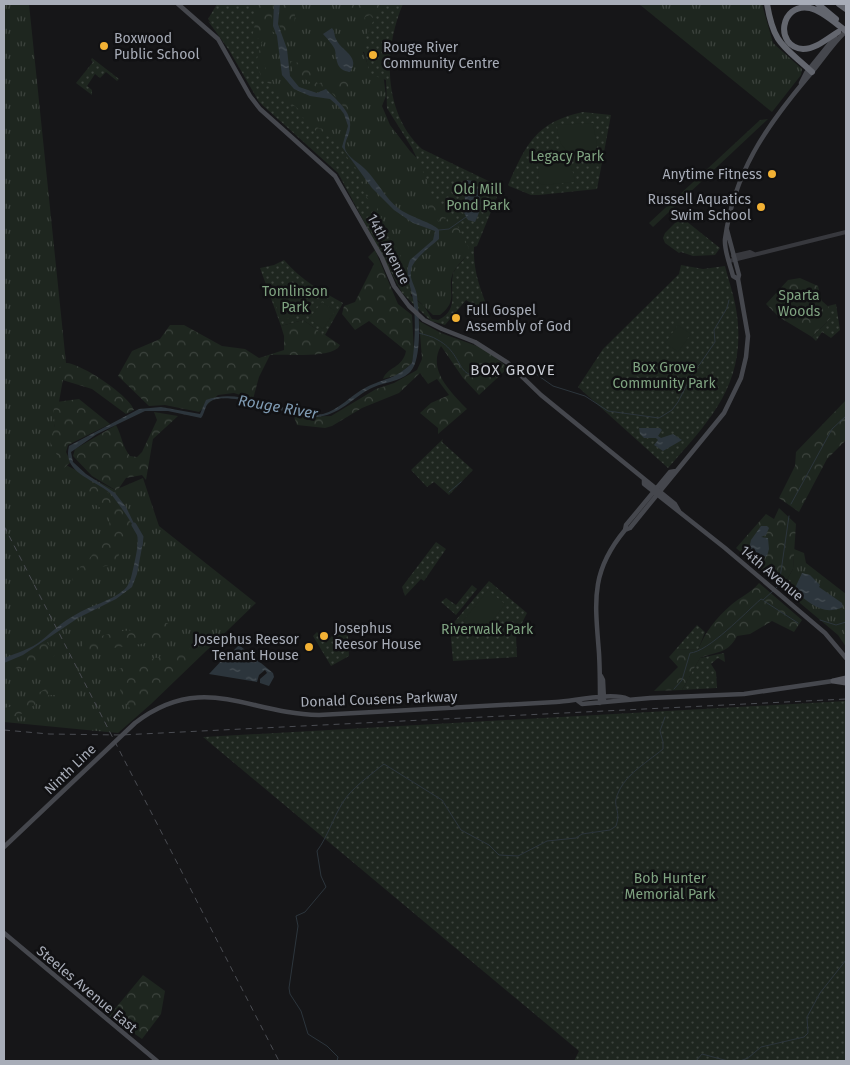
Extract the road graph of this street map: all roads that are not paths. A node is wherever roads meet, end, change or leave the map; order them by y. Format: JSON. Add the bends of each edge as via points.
{"nodes":[{"id":1,"x":178,"y":4,"type":"edge"},
{"id":2,"x":767,"y":4,"type":"edge"},
{"id":3,"x":818,"y":4,"type":"edge"},
{"id":4,"x":840,"y":4,"type":"edge"},
{"id":5,"x":846,"y":9,"type":"edge"},
{"id":6,"x":846,"y":24,"type":"edge"},
{"id":7,"x":844,"y":32,"type":"edge"},
{"id":8,"x":810,"y":71,"type":"junction"},
{"id":9,"x":727,"y":230,"type":"junction"},
{"id":10,"x":846,"y":232,"type":"edge"},
{"id":11,"x":734,"y":258,"type":"junction"},
{"id":12,"x":729,"y":261,"type":"junction"},
{"id":13,"x":738,"y":279,"type":"junction"},
{"id":14,"x":657,"y":492,"type":"junction"},
{"id":15,"x":846,"y":658,"type":"edge"},
{"id":16,"x":846,"y":678,"type":"edge"},
{"id":17,"x":833,"y":681,"type":"junction"},
{"id":18,"x":846,"y":683,"type":"edge"},
{"id":19,"x":602,"y":700,"type":"junction"},
{"id":20,"x":154,"y":710,"type":"joint"},
{"id":21,"x":4,"y":847,"type":"edge"},
{"id":22,"x":4,"y":933,"type":"edge"},
{"id":23,"x":157,"y":1061,"type":"edge"}],
"edges":[{"from":1,"to":14,"type":"main road","name":"14th Avenue","via":[[218,39],[260,110],[335,176],[382,258],[394,286],[409,306],[424,320],[474,342],[508,363],[541,395]]},
{"from":2,"to":8,"type":"highway","via":[[775,37]]},
{"from":3,"to":7,"type":"highway"},
{"from":4,"to":5,"type":"highway"},
{"from":6,"to":7,"type":"main road"},
{"from":7,"to":7,"type":"highway","via":[[804,49],[789,43],[783,26],[790,13],[801,7],[820,13]]},
{"from":7,"to":8,"type":"main road"},
{"from":8,"to":9,"type":"main road","via":[[751,154],[733,196]]},
{"from":9,"to":11,"type":"main road"},
{"from":9,"to":12,"type":"main road","via":[[725,240]]},
{"from":10,"to":11,"type":"street"},
{"from":11,"to":12,"type":"street"},
{"from":11,"to":13,"type":"main road"},
{"from":12,"to":13,"type":"main road","via":[[733,276]]},
{"from":13,"to":14,"type":"main road","via":[[748,336],[741,378],[724,413]]},
{"from":14,"to":15,"type":"main road","name":"14th Avenue","via":[[825,633]]},
{"from":14,"to":19,"type":"main road","via":[[626,525],[605,558],[596,585],[594,602],[600,676],[603,680]]},
{"from":16,"to":17,"type":"main road","name":"Donald Cousens Parkway"},
{"from":17,"to":18,"type":"main road","name":"Donald Cousens Parkway"},
{"from":17,"to":19,"type":"main road","name":"Donald Cousens Parkway","via":[[744,694]]},
{"from":19,"to":20,"type":"main road","name":"Donald Cousens Parkway","via":[[582,704],[578,701],[319,715],[209,696]]},
{"from":20,"to":21,"type":"main road","name":"Ninth Line","via":[[127,729]]},
{"from":22,"to":23,"type":"main road","name":"Steeles Avenue East"}]}
